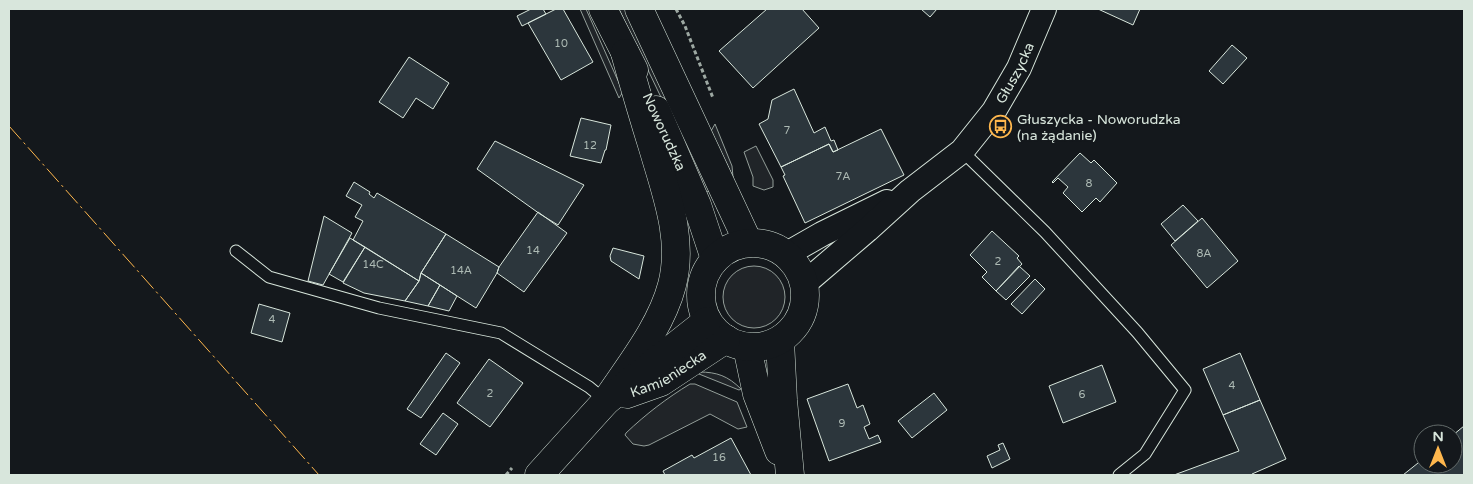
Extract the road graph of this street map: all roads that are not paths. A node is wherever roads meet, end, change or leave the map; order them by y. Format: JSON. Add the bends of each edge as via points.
{"nodes":[{"id":1,"x":603,"y":9,"type":"edge"},
{"id":2,"x":640,"y":9,"type":"edge"},
{"id":3,"x":1044,"y":9,"type":"edge"},
{"id":4,"x":625,"y":53,"type":"junction"},
{"id":5,"x":962,"y":151,"type":"junction"},
{"id":6,"x":910,"y":191,"type":"junction"},
{"id":7,"x":748,"y":242,"type":"junction"},
{"id":8,"x":236,"y":251,"type":"dead end"},
{"id":9,"x":787,"y":254,"type":"junction"},
{"id":10,"x":715,"y":259,"type":"junction"},
{"id":11,"x":805,"y":283,"type":"junction"},
{"id":12,"x":727,"y":336,"type":"junction"},
{"id":13,"x":780,"y":340,"type":"junction"},
{"id":14,"x":606,"y":401,"type":"junction"},
{"id":15,"x":528,"y":469,"type":"edge"},
{"id":16,"x":790,"y":475,"type":"edge"},
{"id":17,"x":1119,"y":475,"type":"edge"}],
"edges":[{"from":1,"to":4,"type":"main road","name":"Noworudzka"},
{"from":2,"to":7,"type":"main road"},
{"from":3,"to":5,"type":"street","name":"Głuszycka","via":[[1019,68],[994,111]]},
{"from":4,"to":10,"type":"main road","name":"Noworudzka","via":[[662,120],[697,204]]},
{"from":4,"to":14,"type":"main road","via":[[671,210],[677,249],[672,285],[662,312]]},
{"from":5,"to":6,"type":"street","name":"Głuszycka"},
{"from":5,"to":17,"type":"lane","via":[[1045,232],[1137,332],[1185,390],[1145,454]]},
{"from":6,"to":9,"type":"street","name":"Głuszycka"},
{"from":6,"to":11,"type":"street","name":"Głuszycka"},
{"from":7,"to":9,"type":"main road","via":[[776,247]]},
{"from":7,"to":10,"type":"main road","via":[[724,251]]},
{"from":8,"to":14,"type":"lane","via":[[269,277],[379,308],[501,333],[589,387]]},
{"from":9,"to":11,"type":"main road"},
{"from":10,"to":12,"type":"main road","via":[[701,289],[702,305]]},
{"from":11,"to":13,"type":"main road","via":[[806,300],[802,316],[793,330]]},
{"from":12,"to":13,"type":"main road","via":[[764,346]]},
{"from":12,"to":14,"type":"main road","name":"Kamieniecka","via":[[661,382]]},
{"from":12,"to":16,"type":"main road","via":[[757,394]]},
{"from":13,"to":16,"type":"main road"},
{"from":14,"to":15,"type":"main road","name":"Kamieniecka"}]}
